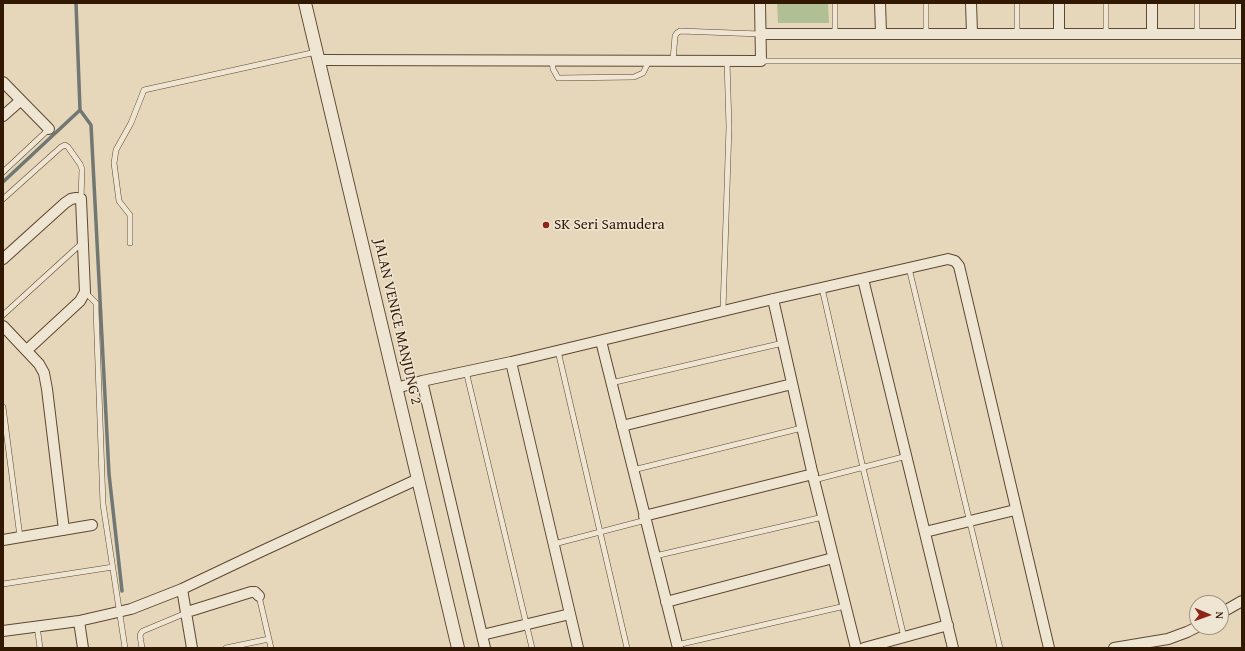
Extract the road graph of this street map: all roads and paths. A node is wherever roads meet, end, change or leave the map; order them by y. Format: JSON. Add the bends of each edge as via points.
{"nodes":[{"id":1,"x":305,"y":3,"type":"edge"},
{"id":2,"x":760,"y":3,"type":"edge"},
{"id":3,"x":835,"y":3,"type":"edge"},
{"id":4,"x":880,"y":3,"type":"edge"},
{"id":5,"x":926,"y":3,"type":"edge"},
{"id":6,"x":971,"y":3,"type":"edge"},
{"id":7,"x":1017,"y":3,"type":"edge"},
{"id":8,"x":1059,"y":3,"type":"edge"},
{"id":9,"x":1106,"y":3,"type":"edge"},
{"id":10,"x":1152,"y":3,"type":"edge"},
{"id":11,"x":1197,"y":3,"type":"edge"},
{"id":12,"x":1241,"y":3,"type":"edge"},
{"id":13,"x":926,"y":33,"type":"junction"},
{"id":14,"x":972,"y":33,"type":"junction"},
{"id":15,"x":1017,"y":33,"type":"junction"},
{"id":16,"x":1059,"y":33,"type":"junction"},
{"id":17,"x":760,"y":34,"type":"junction"},
{"id":18,"x":835,"y":34,"type":"junction"},
{"id":19,"x":881,"y":34,"type":"junction"},
{"id":20,"x":1106,"y":34,"type":"junction"},
{"id":21,"x":1152,"y":34,"type":"junction"},
{"id":22,"x":1197,"y":34,"type":"junction"},
{"id":23,"x":1242,"y":34,"type":"edge"},
{"id":24,"x":317,"y":56,"type":"junction"},
{"id":25,"x":552,"y":60,"type":"junction"},
{"id":26,"x":649,"y":60,"type":"junction"},
{"id":27,"x":674,"y":60,"type":"junction"},
{"id":28,"x":727,"y":60,"type":"junction"},
{"id":29,"x":761,"y":61,"type":"junction"},
{"id":30,"x":1242,"y":61,"type":"edge"},
{"id":31,"x":3,"y":82,"type":"edge"},
{"id":32,"x":20,"y":101,"type":"junction"},
{"id":33,"x":3,"y":116,"type":"edge"},
{"id":34,"x":49,"y":129,"type":"joint"},
{"id":35,"x":3,"y":172,"type":"edge"},
{"id":36,"x":3,"y":199,"type":"edge"},
{"id":37,"x":81,"y":199,"type":"junction"},
{"id":38,"x":83,"y":242,"type":"junction"},
{"id":39,"x":130,"y":242,"type":"dead end"},
{"id":40,"x":3,"y":259,"type":"edge"},
{"id":41,"x":910,"y":268,"type":"junction"},
{"id":42,"x":864,"y":279,"type":"junction"},
{"id":43,"x":822,"y":288,"type":"junction"},
{"id":44,"x":85,"y":292,"type":"junction"},
{"id":45,"x":773,"y":299,"type":"junction"},
{"id":46,"x":723,"y":310,"type":"junction"},
{"id":47,"x":3,"y":315,"type":"edge"},
{"id":48,"x":3,"y":326,"type":"edge"},
{"id":49,"x":601,"y":341,"type":"junction"},
{"id":50,"x":783,"y":343,"type":"junction"},
{"id":51,"x":27,"y":350,"type":"junction"},
{"id":52,"x":558,"y":351,"type":"junction"},
{"id":53,"x":512,"y":362,"type":"junction"},
{"id":54,"x":466,"y":372,"type":"junction"},
{"id":55,"x":422,"y":381,"type":"junction"},
{"id":56,"x":611,"y":383,"type":"junction"},
{"id":57,"x":792,"y":384,"type":"junction"},
{"id":58,"x":396,"y":388,"type":"junction"},
{"id":59,"x":3,"y":407,"type":"edge"},
{"id":60,"x":622,"y":426,"type":"junction"},
{"id":61,"x":802,"y":428,"type":"junction"},
{"id":62,"x":907,"y":456,"type":"junction"},
{"id":63,"x":863,"y":468,"type":"junction"},
{"id":64,"x":633,"y":470,"type":"junction"},
{"id":65,"x":813,"y":477,"type":"junction"},
{"id":66,"x":418,"y":479,"type":"junction"},
{"id":67,"x":1015,"y":510,"type":"junction"},
{"id":68,"x":823,"y":517,"type":"junction"},
{"id":69,"x":645,"y":518,"type":"junction"},
{"id":70,"x":969,"y":522,"type":"junction"},
{"id":71,"x":92,"y":525,"type":"dead end"},
{"id":72,"x":64,"y":530,"type":"junction"},
{"id":73,"x":600,"y":532,"type":"junction"},
{"id":74,"x":925,"y":532,"type":"junction"},
{"id":75,"x":20,"y":537,"type":"junction"},
{"id":76,"x":3,"y":540,"type":"edge"},
{"id":77,"x":554,"y":544,"type":"junction"},
{"id":78,"x":655,"y":556,"type":"junction"},
{"id":79,"x":833,"y":558,"type":"junction"},
{"id":80,"x":113,"y":567,"type":"junction"},
{"id":81,"x":3,"y":584,"type":"edge"},
{"id":82,"x":182,"y":589,"type":"junction"},
{"id":83,"x":259,"y":596,"type":"joint"},
{"id":84,"x":1242,"y":601,"type":"edge"},
{"id":85,"x":666,"y":602,"type":"junction"},
{"id":86,"x":845,"y":606,"type":"junction"},
{"id":87,"x":1229,"y":608,"type":"edge"},
{"id":88,"x":119,"y":612,"type":"junction"},
{"id":89,"x":187,"y":612,"type":"junction"},
{"id":90,"x":570,"y":614,"type":"junction"},
{"id":91,"x":79,"y":621,"type":"junction"},
{"id":92,"x":526,"y":625,"type":"junction"},
{"id":93,"x":948,"y":625,"type":"junction"},
{"id":94,"x":37,"y":626,"type":"junction"},
{"id":95,"x":3,"y":631,"type":"edge"},
{"id":96,"x":1189,"y":631,"type":"edge"},
{"id":97,"x":482,"y":635,"type":"junction"},
{"id":98,"x":904,"y":637,"type":"junction"},
{"id":99,"x":269,"y":639,"type":"junction"},
{"id":100,"x":1155,"y":644,"type":"edge"},
{"id":101,"x":677,"y":647,"type":"edge"},
{"id":102,"x":40,"y":648,"type":"edge"},
{"id":103,"x":83,"y":648,"type":"edge"},
{"id":104,"x":125,"y":648,"type":"edge"},
{"id":105,"x":142,"y":648,"type":"edge"},
{"id":106,"x":192,"y":648,"type":"edge"},
{"id":107,"x":226,"y":648,"type":"edge"},
{"id":108,"x":271,"y":648,"type":"edge"},
{"id":109,"x":458,"y":648,"type":"edge"},
{"id":110,"x":485,"y":648,"type":"edge"},
{"id":111,"x":532,"y":648,"type":"edge"},
{"id":112,"x":578,"y":648,"type":"edge"},
{"id":113,"x":627,"y":648,"type":"edge"},
{"id":114,"x":856,"y":648,"type":"edge"},
{"id":115,"x":864,"y":648,"type":"edge"},
{"id":116,"x":953,"y":648,"type":"edge"},
{"id":117,"x":1000,"y":648,"type":"edge"},
{"id":118,"x":1049,"y":648,"type":"edge"},
{"id":119,"x":1114,"y":648,"type":"edge"}],
"edges":[{"from":1,"to":24,"type":"street","name":"JALAN VENICE MANJUNG 2"},
{"from":2,"to":17,"type":"street"},
{"from":3,"to":18,"type":"lane"},
{"from":4,"to":19,"type":"street"},
{"from":5,"to":13,"type":"lane"},
{"from":6,"to":14,"type":"street"},
{"from":7,"to":15,"type":"lane"},
{"from":8,"to":16,"type":"street"},
{"from":9,"to":20,"type":"lane"},
{"from":10,"to":21,"type":"street"},
{"from":11,"to":22,"type":"lane"},
{"from":12,"to":23,"type":"street"},
{"from":13,"to":14,"type":"street"},
{"from":13,"to":19,"type":"street"},
{"from":14,"to":15,"type":"street"},
{"from":15,"to":16,"type":"street"},
{"from":16,"to":20,"type":"street"},
{"from":17,"to":18,"type":"street"},
{"from":17,"to":27,"type":"lane","via":[[680,31],[675,36]]},
{"from":17,"to":29,"type":"street"},
{"from":18,"to":19,"type":"street"},
{"from":20,"to":21,"type":"street"},
{"from":21,"to":22,"type":"street"},
{"from":22,"to":23,"type":"street"},
{"from":24,"to":25,"type":"street"},
{"from":24,"to":39,"type":"lane","via":[[144,90],[131,123],[116,150],[114,163],[119,201],[130,215]]},
{"from":24,"to":58,"type":"street","name":"JALAN VENICE MANJUNG 2"},
{"from":25,"to":26,"type":"street"},
{"from":25,"to":26,"type":"lane","via":[[558,78],[634,77],[643,73]]},
{"from":26,"to":27,"type":"street"},
{"from":27,"to":28,"type":"street"},
{"from":28,"to":29,"type":"street"},
{"from":28,"to":46,"type":"lane","via":[[729,127]]},
{"from":29,"to":30,"type":"lane"},
{"from":31,"to":32,"type":"street"},
{"from":32,"to":33,"type":"street"},
{"from":32,"to":34,"type":"street"},
{"from":34,"to":35,"type":"lane"},
{"from":36,"to":37,"type":"lane","via":[[65,145],[82,169]]},
{"from":37,"to":38,"type":"street"},
{"from":37,"to":40,"type":"street","via":[[71,199],[65,203]]},
{"from":38,"to":44,"type":"street"},
{"from":38,"to":47,"type":"lane"},
{"from":41,"to":42,"type":"street"},
{"from":41,"to":67,"type":"street","via":[[948,259],[955,261],[959,266]]},
{"from":41,"to":70,"type":"lane"},
{"from":42,"to":43,"type":"street"},
{"from":42,"to":62,"type":"street"},
{"from":43,"to":45,"type":"street"},
{"from":43,"to":63,"type":"lane"},
{"from":44,"to":51,"type":"street","via":[[80,301]]},
{"from":44,"to":80,"type":"lane","via":[[96,303],[103,504]]},
{"from":45,"to":46,"type":"street"},
{"from":45,"to":50,"type":"street"},
{"from":46,"to":49,"type":"street"},
{"from":48,"to":51,"type":"street"},
{"from":49,"to":52,"type":"street"},
{"from":49,"to":56,"type":"street"},
{"from":50,"to":56,"type":"lane"},
{"from":50,"to":57,"type":"street"},
{"from":51,"to":72,"type":"street","via":[[44,373]]},
{"from":52,"to":53,"type":"street"},
{"from":52,"to":73,"type":"lane"},
{"from":53,"to":54,"type":"street"},
{"from":53,"to":77,"type":"street"},
{"from":54,"to":55,"type":"street"},
{"from":54,"to":92,"type":"lane"},
{"from":55,"to":58,"type":"street"},
{"from":55,"to":97,"type":"street"},
{"from":56,"to":60,"type":"street"},
{"from":57,"to":60,"type":"street"},
{"from":57,"to":61,"type":"street"},
{"from":58,"to":66,"type":"street","name":"JALAN VENICE MANJUNG 2"},
{"from":59,"to":75,"type":"lane"},
{"from":60,"to":64,"type":"street"},
{"from":61,"to":64,"type":"lane"},
{"from":61,"to":65,"type":"street"},
{"from":62,"to":63,"type":"lane"},
{"from":62,"to":74,"type":"street"},
{"from":63,"to":65,"type":"lane"},
{"from":63,"to":98,"type":"lane"},
{"from":64,"to":69,"type":"street"},
{"from":65,"to":68,"type":"street"},
{"from":65,"to":69,"type":"street"},
{"from":66,"to":82,"type":"street"},
{"from":66,"to":109,"type":"street","name":"JALAN VENICE MANJUNG 2"},
{"from":67,"to":70,"type":"street"},
{"from":67,"to":118,"type":"street"},
{"from":68,"to":78,"type":"lane"},
{"from":68,"to":79,"type":"street"},
{"from":69,"to":73,"type":"lane"},
{"from":69,"to":78,"type":"street"},
{"from":70,"to":74,"type":"street"},
{"from":70,"to":117,"type":"lane"},
{"from":71,"to":72,"type":"street"},
{"from":72,"to":75,"type":"street"},
{"from":73,"to":77,"type":"lane"},
{"from":73,"to":113,"type":"lane"},
{"from":74,"to":93,"type":"street"},
{"from":75,"to":76,"type":"street"},
{"from":77,"to":90,"type":"street"},
{"from":78,"to":85,"type":"street"},
{"from":79,"to":85,"type":"street"},
{"from":79,"to":86,"type":"street"},
{"from":80,"to":81,"type":"lane"},
{"from":80,"to":88,"type":"lane"},
{"from":82,"to":88,"type":"street","via":[[131,610]]},
{"from":82,"to":89,"type":"street"},
{"from":83,"to":89,"type":"street","via":[[251,592]]},
{"from":83,"to":99,"type":"lane"},
{"from":84,"to":87,"type":"street"},
{"from":85,"to":101,"type":"street"},
{"from":86,"to":101,"type":"lane"},
{"from":86,"to":114,"type":"street"},
{"from":88,"to":91,"type":"street"},
{"from":88,"to":104,"type":"lane"},
{"from":89,"to":105,"type":"lane","via":[[143,631],[140,636]]},
{"from":89,"to":106,"type":"street"},
{"from":90,"to":92,"type":"street"},
{"from":90,"to":112,"type":"street"},
{"from":91,"to":94,"type":"street"},
{"from":91,"to":103,"type":"street"},
{"from":92,"to":97,"type":"street"},
{"from":92,"to":111,"type":"lane"},
{"from":93,"to":98,"type":"street"},
{"from":93,"to":116,"type":"street"},
{"from":94,"to":95,"type":"street"},
{"from":94,"to":102,"type":"lane"},
{"from":96,"to":100,"type":"street"},
{"from":97,"to":110,"type":"street"},
{"from":98,"to":115,"type":"street"},
{"from":99,"to":107,"type":"lane"},
{"from":99,"to":108,"type":"lane"},
{"from":100,"to":119,"type":"street"}]}
